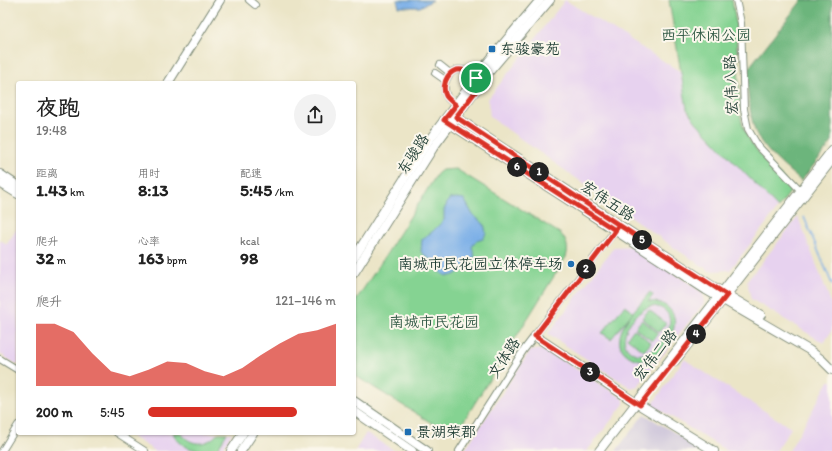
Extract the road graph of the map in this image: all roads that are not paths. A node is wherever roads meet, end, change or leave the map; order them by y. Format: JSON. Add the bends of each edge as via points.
{"nodes":[{"id":1,"x":220,"y":0,"type":"edge"},
{"id":2,"x":226,"y":0,"type":"edge"},
{"id":3,"x":249,"y":0,"type":"edge"},
{"id":4,"x":540,"y":0,"type":"edge"},
{"id":5,"x":550,"y":0,"type":"edge"},
{"id":6,"x":736,"y":0,"type":"edge"},
{"id":7,"x":255,"y":5,"type":"dead end"},
{"id":8,"x":440,"y":65,"type":"dead end"},
{"id":9,"x":435,"y":73,"type":"dead end"},
{"id":10,"x":450,"y":73,"type":"junction"},
{"id":11,"x":445,"y":80,"type":"junction"},
{"id":12,"x":479,"y":80,"type":"junction"},
{"id":13,"x":169,"y":81,"type":"edge"},
{"id":14,"x":174,"y":81,"type":"edge"},
{"id":15,"x":459,"y":106,"type":"junction"},
{"id":16,"x":453,"y":115,"type":"junction"},
{"id":17,"x":447,"y":122,"type":"junction"},
{"id":18,"x":832,"y":150,"type":"edge"},
{"id":19,"x":832,"y":160,"type":"edge"},
{"id":20,"x":0,"y":174,"type":"edge"},
{"id":21,"x":0,"y":183,"type":"edge"},
{"id":22,"x":16,"y":185,"type":"edge"},
{"id":23,"x":803,"y":192,"type":"junction"},
{"id":24,"x":16,"y":193,"type":"edge"},
{"id":25,"x":617,"y":228,"type":"junction"},
{"id":26,"x":356,"y":255,"type":"edge"},
{"id":27,"x":356,"y":270,"type":"edge"},
{"id":28,"x":722,"y":296,"type":"junction"},
{"id":29,"x":535,"y":336,"type":"junction"},
{"id":30,"x":0,"y":359,"type":"edge"},
{"id":31,"x":832,"y":364,"type":"edge"},
{"id":32,"x":16,"y":369,"type":"edge"},
{"id":33,"x":832,"y":370,"type":"edge"},
{"id":34,"x":356,"y":402,"type":"edge"},
{"id":35,"x":638,"y":404,"type":"junction"},
{"id":36,"x":356,"y":412,"type":"edge"},
{"id":37,"x":16,"y":428,"type":"edge"},
{"id":38,"x":120,"y":435,"type":"edge"},
{"id":39,"x":242,"y":435,"type":"edge"},
{"id":40,"x":252,"y":435,"type":"edge"},
{"id":41,"x":2,"y":451,"type":"edge"},
{"id":42,"x":145,"y":451,"type":"edge"},
{"id":43,"x":231,"y":451,"type":"edge"},
{"id":44,"x":241,"y":451,"type":"edge"},
{"id":45,"x":412,"y":451,"type":"edge"},
{"id":46,"x":427,"y":451,"type":"edge"},
{"id":47,"x":459,"y":451,"type":"edge"},
{"id":48,"x":599,"y":451,"type":"edge"},
{"id":49,"x":605,"y":451,"type":"edge"},
{"id":50,"x":714,"y":451,"type":"edge"}],
"edges":[{"from":1,"to":13,"type":"street"},
{"from":2,"to":14,"type":"street"},
{"from":3,"to":7,"type":"street"},
{"from":4,"to":12,"type":"street","name":"东骏路"},
{"from":5,"to":12,"type":"street","name":"东骏路"},
{"from":6,"to":23,"type":"street","name":"宏伟八路","via":[[741,23],[744,109],[748,129],[758,146]]},
{"from":8,"to":10,"type":"street"},
{"from":9,"to":11,"type":"street"},
{"from":10,"to":11,"type":"street"},
{"from":10,"to":12,"type":"street","via":[[466,71]]},
{"from":11,"to":15,"type":"street","via":[[446,96]]},
{"from":12,"to":15,"type":"street","name":"东骏路"},
{"from":15,"to":16,"type":"street","name":"东骏路"},
{"from":16,"to":17,"type":"street","name":"东骏路"},
{"from":16,"to":25,"type":"street","name":"宏伟五路"},
{"from":17,"to":25,"type":"street","name":"宏伟五路"},
{"from":17,"to":26,"type":"street","name":"东骏路","via":[[427,144]]},
{"from":17,"to":27,"type":"street","name":"东骏路"},
{"from":18,"to":23,"type":"street"},
{"from":19,"to":23,"type":"street"},
{"from":20,"to":22,"type":"street"},
{"from":21,"to":24,"type":"street"},
{"from":23,"to":28,"type":"street","name":"宏伟二路"},
{"from":25,"to":28,"type":"street","name":"宏伟五路"},
{"from":25,"to":29,"type":"street","name":"文体路"},
{"from":28,"to":31,"type":"street","name":"宏伟五路","via":[[811,346]]},
{"from":28,"to":33,"type":"street","name":"宏伟五路","via":[[809,350]]},
{"from":28,"to":35,"type":"street","name":"宏伟二路"},
{"from":29,"to":35,"type":"street"},
{"from":29,"to":47,"type":"street","name":"文体路"},
{"from":30,"to":32,"type":"street"},
{"from":34,"to":46,"type":"street"},
{"from":35,"to":48,"type":"street","name":"宏伟二路"},
{"from":35,"to":49,"type":"street","name":"宏伟二路"},
{"from":35,"to":50,"type":"street"},
{"from":36,"to":45,"type":"street"},
{"from":37,"to":41,"type":"street"},
{"from":38,"to":42,"type":"street"},
{"from":39,"to":43,"type":"street"},
{"from":40,"to":44,"type":"street"}]}
